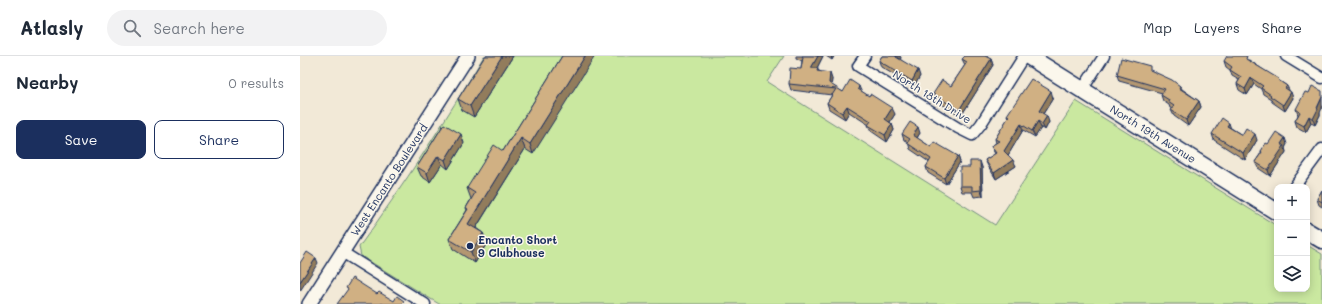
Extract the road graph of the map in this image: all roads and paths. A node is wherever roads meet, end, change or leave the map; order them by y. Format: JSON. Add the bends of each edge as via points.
{"nodes":[{"id":1,"x":468,"y":56,"type":"edge"},
{"id":2,"x":865,"y":56,"type":"edge"},
{"id":3,"x":1024,"y":56,"type":"edge"},
{"id":4,"x":1028,"y":56,"type":"edge"},
{"id":5,"x":1104,"y":56,"type":"edge"},
{"id":6,"x":1286,"y":56,"type":"edge"},
{"id":7,"x":1322,"y":78,"type":"edge"},
{"id":8,"x":1082,"y":90,"type":"junction"},
{"id":9,"x":1322,"y":148,"type":"edge"},
{"id":10,"x":1296,"y":184,"type":"edge"},
{"id":11,"x":1274,"y":210,"type":"edge"},
{"id":12,"x":1310,"y":232,"type":"edge"},
{"id":13,"x":1322,"y":240,"type":"edge"},
{"id":14,"x":342,"y":252,"type":"junction"},
{"id":15,"x":309,"y":304,"type":"edge"},
{"id":16,"x":425,"y":304,"type":"edge"}],
"edges":[{"from":1,"to":14,"type":"street","name":"West Encanto Boulevard"},
{"from":2,"to":3,"type":"street","name":"North 18th Drive","via":[[858,66],[972,135]]},
{"from":4,"to":8,"type":"main road","name":"North 19th Avenue"},
{"from":5,"to":8,"type":"street"},
{"from":6,"to":7,"type":"street"},
{"from":8,"to":11,"type":"main road","name":"North 19th Avenue"},
{"from":9,"to":10,"type":"street"},
{"from":12,"to":13,"type":"main road"},
{"from":14,"to":15,"type":"street","name":"West Encanto Boulevard"},
{"from":14,"to":16,"type":"street"}]}
